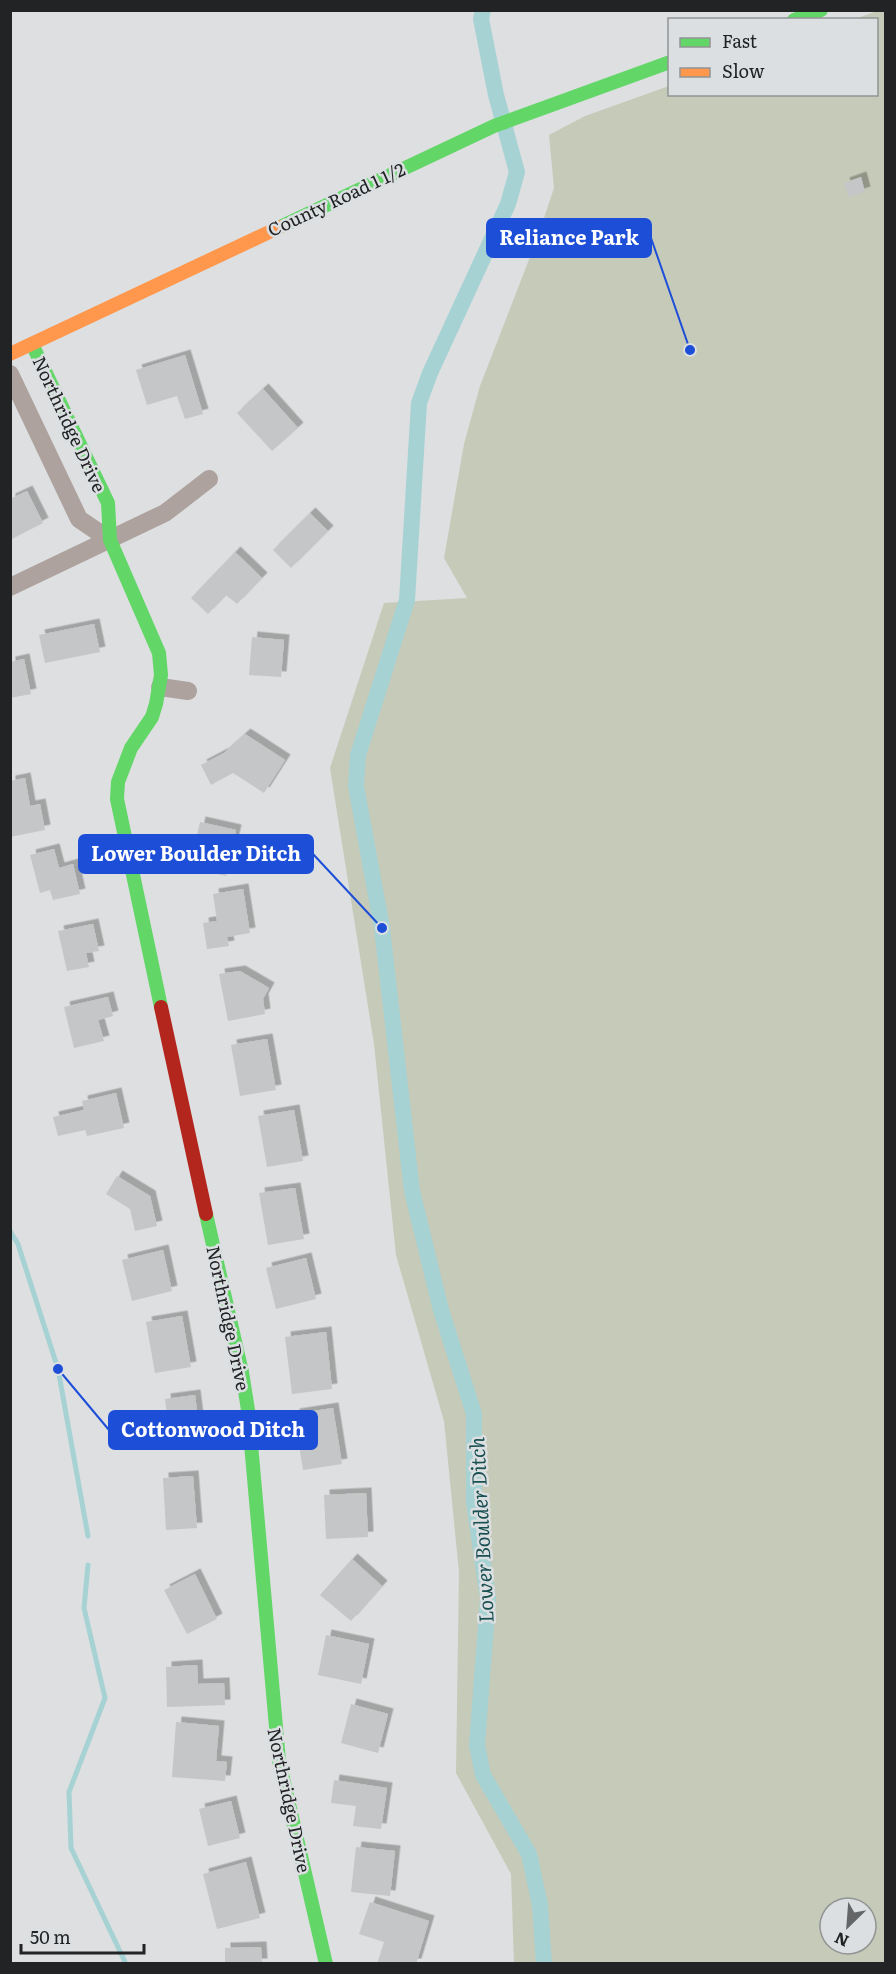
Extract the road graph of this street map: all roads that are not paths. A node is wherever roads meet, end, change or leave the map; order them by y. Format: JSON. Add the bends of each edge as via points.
{"nodes":[{"id":1,"x":821,"y":10,"type":"edge"},
{"id":2,"x":799,"y":18,"type":"edge"},
{"id":3,"x":668,"y":62,"type":"edge"},
{"id":4,"x":32,"y":344,"type":"junction"},
{"id":5,"x":10,"y":354,"type":"edge"},
{"id":6,"x":10,"y":374,"type":"edge"},
{"id":7,"x":209,"y":479,"type":"dead end"},
{"id":8,"x":110,"y":540,"type":"junction"},
{"id":9,"x":10,"y":587,"type":"edge"},
{"id":10,"x":160,"y":687,"type":"junction"},
{"id":11,"x":188,"y":691,"type":"dead end"},
{"id":12,"x":326,"y":1964,"type":"edge"}],
"edges":[{"from":1,"to":2,"type":"street"},
{"from":3,"to":4,"type":"street","name":"County Road 1 1/2","via":[[494,126]]},
{"from":4,"to":5,"type":"street","name":"County Road 1 1/2"},
{"from":4,"to":8,"type":"street","name":"Northridge Drive","via":[[108,503]]},
{"from":6,"to":8,"type":"street","name":"Northridge Drive","via":[[79,519]]},
{"from":7,"to":8,"type":"street","via":[[165,513]]},
{"from":8,"to":9,"type":"street"},
{"from":8,"to":10,"type":"street","name":"Northridge Drive","via":[[157,645]]},
{"from":10,"to":11,"type":"street"},
{"from":10,"to":12,"type":"street","name":"Northridge Drive","via":[[152,717],[123,764],[117,799],[242,1372],[279,1761]]}]}
